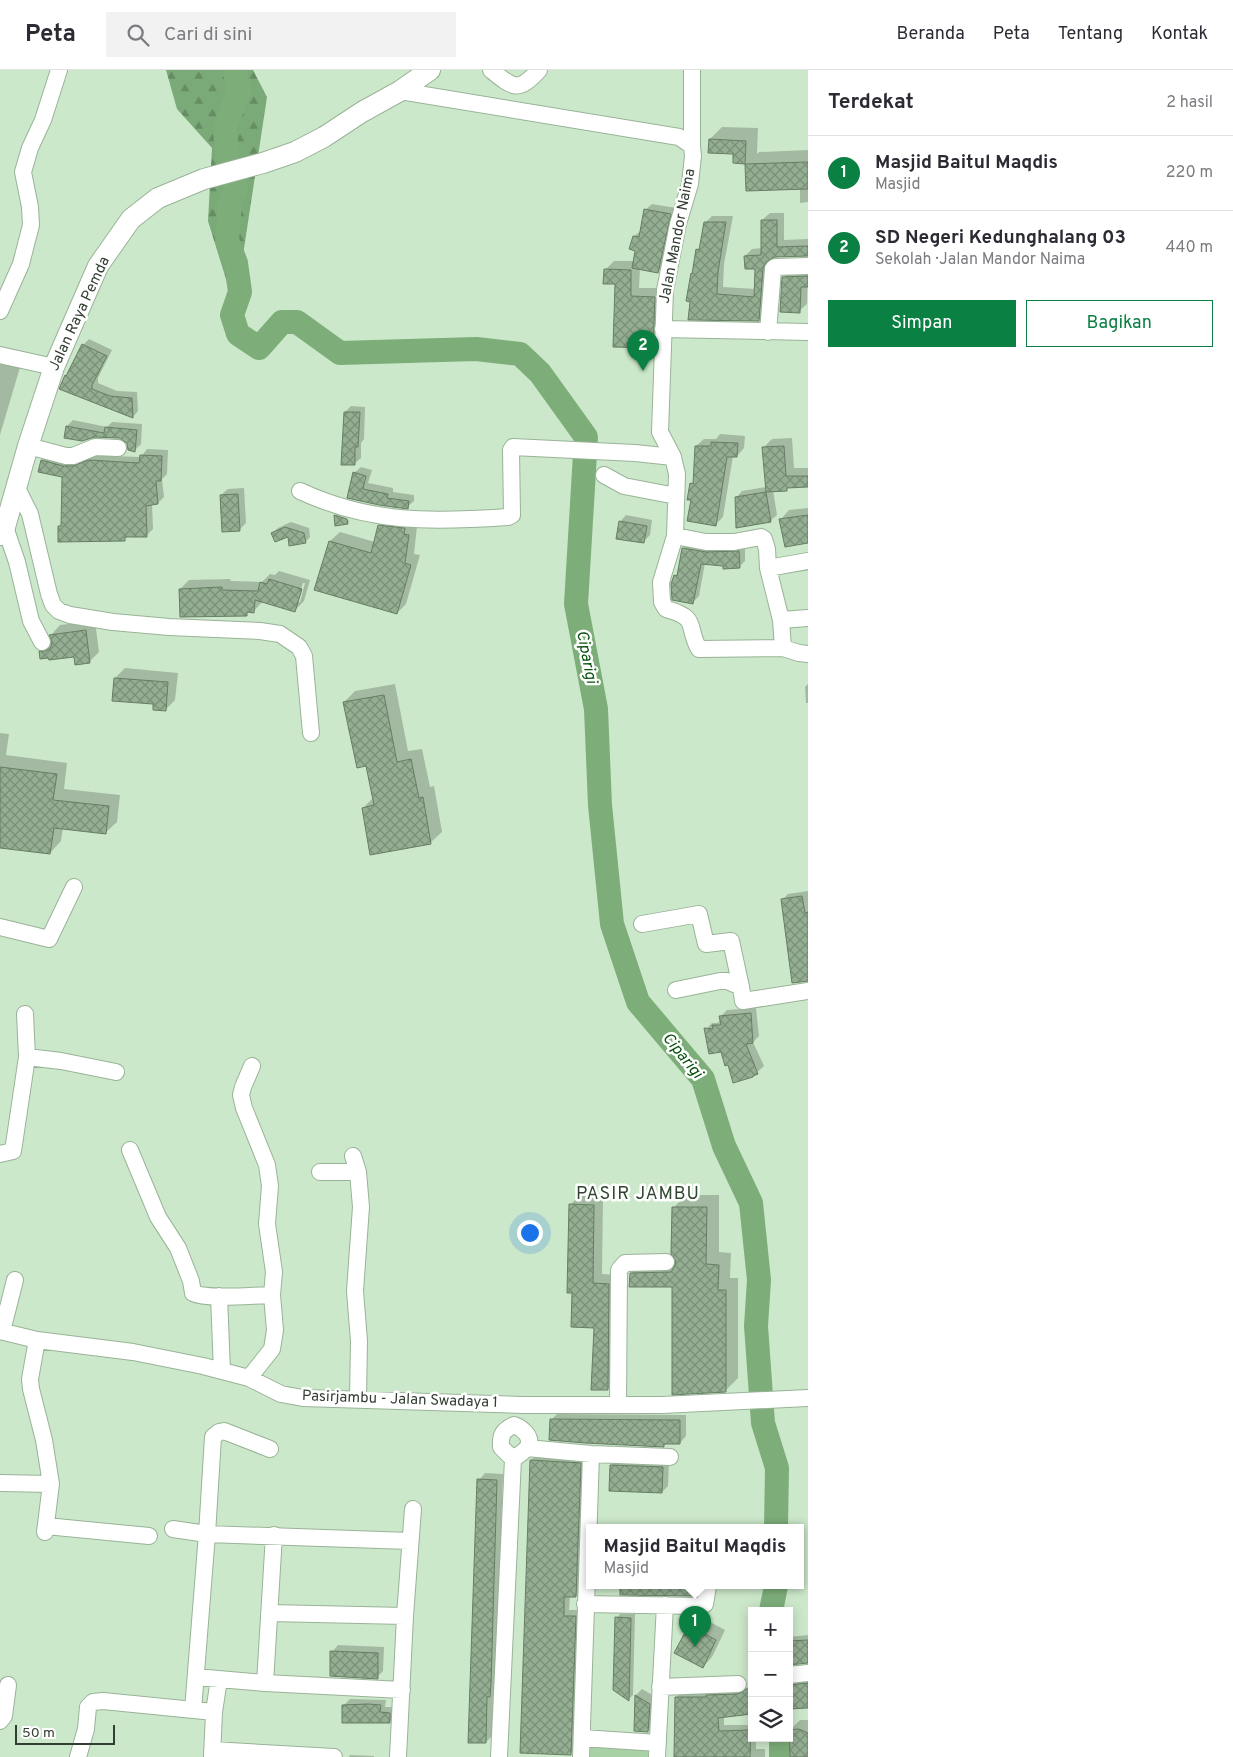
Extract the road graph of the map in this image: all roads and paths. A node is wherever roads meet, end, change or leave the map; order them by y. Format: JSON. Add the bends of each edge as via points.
{"nodes":[{"id":1,"x":59,"y":70,"type":"edge"},
{"id":2,"x":430,"y":70,"type":"edge"},
{"id":3,"x":491,"y":70,"type":"edge"},
{"id":4,"x":539,"y":70,"type":"edge"},
{"id":5,"x":692,"y":70,"type":"edge"},
{"id":6,"x":400,"y":91,"type":"junction"},
{"id":7,"x":692,"y":146,"type":"junction"},
{"id":8,"x":808,"y":266,"type":"edge"},
{"id":9,"x":0,"y":312,"type":"edge"},
{"id":10,"x":663,"y":329,"type":"junction"},
{"id":11,"x":768,"y":332,"type":"junction"},
{"id":12,"x":808,"y":332,"type":"edge"},
{"id":13,"x":0,"y":354,"type":"edge"},
{"id":14,"x":54,"y":367,"type":"junction"},
{"id":15,"x":28,"y":446,"type":"junction"},
{"id":16,"x":118,"y":448,"type":"dead end"},
{"id":17,"x":673,"y":457,"type":"junction"},
{"id":18,"x":604,"y":475,"type":"dead end"},
{"id":19,"x":17,"y":488,"type":"junction"},
{"id":20,"x":300,"y":491,"type":"dead end"},
{"id":21,"x":676,"y":496,"type":"junction"},
{"id":22,"x":2,"y":531,"type":"edge"},
{"id":23,"x":675,"y":536,"type":"junction"},
{"id":24,"x":808,"y":561,"type":"edge"},
{"id":25,"x":768,"y":568,"type":"junction"},
{"id":26,"x":808,"y":618,"type":"edge"},
{"id":27,"x":781,"y":620,"type":"junction"},
{"id":28,"x":42,"y":642,"type":"dead end"},
{"id":29,"x":783,"y":648,"type":"junction"},
{"id":30,"x":808,"y":654,"type":"edge"},
{"id":31,"x":311,"y":733,"type":"dead end"},
{"id":32,"x":74,"y":887,"type":"dead end"},
{"id":33,"x":642,"y":924,"type":"dead end"},
{"id":34,"x":0,"y":926,"type":"edge"},
{"id":35,"x":741,"y":988,"type":"junction"},
{"id":36,"x":676,"y":990,"type":"dead end"},
{"id":37,"x":808,"y":991,"type":"edge"},
{"id":38,"x":25,"y":1014,"type":"dead end"},
{"id":39,"x":27,"y":1056,"type":"junction"},
{"id":40,"x":252,"y":1066,"type":"dead end"},
{"id":41,"x":116,"y":1072,"type":"dead end"},
{"id":42,"x":130,"y":1150,"type":"dead end"},
{"id":43,"x":0,"y":1154,"type":"edge"},
{"id":44,"x":320,"y":1172,"type":"dead end"},
{"id":45,"x":666,"y":1262,"type":"dead end"},
{"id":46,"x":15,"y":1280,"type":"dead end"},
{"id":47,"x":272,"y":1294,"type":"junction"},
{"id":48,"x":219,"y":1296,"type":"junction"},
{"id":49,"x":1,"y":1331,"type":"edge"},
{"id":50,"x":37,"y":1340,"type":"junction"},
{"id":51,"x":222,"y":1371,"type":"junction"},
{"id":52,"x":249,"y":1378,"type":"junction"},
{"id":53,"x":358,"y":1398,"type":"junction"},
{"id":54,"x":808,"y":1398,"type":"edge"},
{"id":55,"x":618,"y":1405,"type":"junction"},
{"id":56,"x":270,"y":1448,"type":"dead end"},
{"id":57,"x":527,"y":1448,"type":"junction"},
{"id":58,"x":592,"y":1454,"type":"junction"},
{"id":59,"x":670,"y":1457,"type":"dead end"},
{"id":60,"x":513,"y":1459,"type":"junction"},
{"id":61,"x":0,"y":1483,"type":"edge"},
{"id":62,"x":51,"y":1484,"type":"junction"},
{"id":63,"x":413,"y":1509,"type":"dead end"},
{"id":64,"x":589,"y":1524,"type":"edge"},
{"id":65,"x":172,"y":1530,"type":"dead end"},
{"id":66,"x":207,"y":1534,"type":"junction"},
{"id":67,"x":274,"y":1535,"type":"junction"},
{"id":68,"x":149,"y":1536,"type":"dead end"},
{"id":69,"x":410,"y":1541,"type":"junction"},
{"id":70,"x":586,"y":1586,"type":"edge"},
{"id":71,"x":708,"y":1589,"type":"edge"},
{"id":72,"x":585,"y":1604,"type":"junction"},
{"id":73,"x":665,"y":1605,"type":"junction"},
{"id":74,"x":269,"y":1613,"type":"junction"},
{"id":75,"x":405,"y":1616,"type":"junction"},
{"id":76,"x":808,"y":1673,"type":"edge"},
{"id":77,"x":793,"y":1674,"type":"edge"},
{"id":78,"x":196,"y":1677,"type":"junction"},
{"id":79,"x":219,"y":1679,"type":"junction"},
{"id":80,"x":265,"y":1683,"type":"junction"},
{"id":81,"x":8,"y":1684,"type":"dead end"},
{"id":82,"x":738,"y":1684,"type":"dead end"},
{"id":83,"x":660,"y":1687,"type":"junction"},
{"id":84,"x":402,"y":1690,"type":"junction"},
{"id":85,"x":193,"y":1710,"type":"junction"},
{"id":86,"x":214,"y":1712,"type":"junction"},
{"id":87,"x":0,"y":1720,"type":"edge"},
{"id":88,"x":582,"y":1738,"type":"junction"},
{"id":89,"x":658,"y":1750,"type":"edge"},
{"id":90,"x":212,"y":1754,"type":"edge"},
{"id":91,"x":78,"y":1757,"type":"edge"},
{"id":92,"x":334,"y":1757,"type":"edge"},
{"id":93,"x":400,"y":1757,"type":"edge"},
{"id":94,"x":500,"y":1757,"type":"edge"},
{"id":95,"x":580,"y":1757,"type":"edge"}],
"edges":[{"from":1,"to":9,"type":"street","via":[[23,172],[31,225],[21,264]]},
{"from":2,"to":6,"type":"main road","name":"Jalan Raya Pemda"},
{"from":3,"to":4,"type":"street","via":[[509,85],[521,86]]},
{"from":5,"to":7,"type":"street","name":"Jalan Mandor Naima"},
{"from":6,"to":7,"type":"street","via":[[679,137]]},
{"from":6,"to":14,"type":"main road","name":"Jalan Raya Pemda","via":[[295,152],[204,179],[158,198],[131,219],[98,266]]},
{"from":7,"to":10,"type":"street","name":"Jalan Mandor Naima","via":[[690,184],[665,290]]},
{"from":8,"to":11,"type":"street","via":[[773,269]]},
{"from":10,"to":11,"type":"street"},
{"from":10,"to":17,"type":"street","name":"Jalan Mandor Naima","via":[[660,432]]},
{"from":11,"to":12,"type":"street"},
{"from":13,"to":14,"type":"street"},
{"from":14,"to":15,"type":"main road","name":"Jalan Raya Pemda"},
{"from":15,"to":16,"type":"street","via":[[66,456],[95,447]]},
{"from":15,"to":19,"type":"main road","name":"Jalan Raya Pemda"},
{"from":17,"to":20,"type":"street","via":[[517,446],[512,449],[512,515],[508,517],[452,521],[390,518],[325,502]]},
{"from":17,"to":21,"type":"street","name":"Jalan Mandor Naima","via":[[677,474]]},
{"from":18,"to":21,"type":"street","via":[[624,486]]},
{"from":19,"to":22,"type":"main road","name":"Jalan Raya Pemda"},
{"from":19,"to":31,"type":"street","via":[[30,514],[49,594],[59,611],[105,621],[280,634],[299,647],[304,656]]},
{"from":21,"to":23,"type":"street","name":"Jalan Mandor Naima"},
{"from":22,"to":28,"type":"street","via":[[17,562],[31,621]]},
{"from":23,"to":25,"type":"street","via":[[706,542],[734,542],[761,537],[767,549]]},
{"from":23,"to":29,"type":"street","name":"Jalan Mandor Naima","via":[[661,582],[662,602],[666,609],[688,618],[699,649]]},
{"from":24,"to":25,"type":"street"},
{"from":25,"to":27,"type":"street"},
{"from":26,"to":27,"type":"street"},
{"from":27,"to":29,"type":"street"},
{"from":29,"to":30,"type":"street"},
{"from":32,"to":34,"type":"street","via":[[49,939]]},
{"from":33,"to":35,"type":"street","via":[[699,914],[706,944],[731,941]]},
{"from":35,"to":36,"type":"street","via":[[720,981]]},
{"from":35,"to":37,"type":"street","via":[[743,1001]]},
{"from":38,"to":39,"type":"street"},
{"from":39,"to":41,"type":"street"},
{"from":39,"to":43,"type":"street","via":[[14,1151]]},
{"from":40,"to":47,"type":"street","via":[[241,1095],[267,1165],[270,1199],[267,1224],[274,1272]]},
{"from":42,"to":48,"type":"street","via":[[158,1217],[178,1248],[192,1291],[198,1295]]},
{"from":44,"to":53,"type":"street","via":[[355,1164],[361,1207],[355,1291],[359,1341]]},
{"from":45,"to":55,"type":"street","via":[[626,1262],[619,1270]]},
{"from":46,"to":49,"type":"street"},
{"from":47,"to":48,"type":"street"},
{"from":47,"to":52,"type":"street","via":[[275,1330],[272,1349]]},
{"from":48,"to":51,"type":"street"},
{"from":49,"to":50,"type":"street","name":"Pasirjambu - Jalan Swadaya 1"},
{"from":50,"to":51,"type":"street","name":"Pasirjambu - Jalan Swadaya 1","via":[[133,1352]]},
{"from":50,"to":62,"type":"street","via":[[30,1380]]},
{"from":51,"to":52,"type":"street","name":"Pasirjambu - Jalan Swadaya 1"},
{"from":52,"to":53,"type":"street","name":"Pasirjambu - Jalan Swadaya 1","via":[[281,1394],[303,1398]]},
{"from":53,"to":55,"type":"street","name":"Pasirjambu - Jalan Swadaya 1","via":[[522,1405]]},
{"from":54,"to":55,"type":"street","name":"Pasirjambu - Jalan Swadaya 1","via":[[662,1406]]},
{"from":56,"to":66,"type":"street","via":[[224,1431],[214,1435]]},
{"from":57,"to":58,"type":"street"},
{"from":57,"to":60,"type":"street"},
{"from":57,"to":60,"type":"street","via":[[528,1438],[522,1428],[514,1425],[504,1430],[501,1447]]},
{"from":58,"to":59,"type":"street"},
{"from":58,"to":64,"type":"street"},
{"from":60,"to":94,"type":"street"},
{"from":61,"to":62,"type":"street"},
{"from":62,"to":68,"type":"street","via":[[45,1529]]},
{"from":63,"to":69,"type":"street"},
{"from":65,"to":66,"type":"street"},
{"from":66,"to":67,"type":"street"},
{"from":66,"to":78,"type":"street"},
{"from":67,"to":69,"type":"street"},
{"from":67,"to":74,"type":"street"},
{"from":69,"to":75,"type":"street"},
{"from":70,"to":72,"type":"street"},
{"from":71,"to":73,"type":"street","via":[[705,1604]]},
{"from":72,"to":73,"type":"street"},
{"from":72,"to":88,"type":"street"},
{"from":73,"to":83,"type":"street"},
{"from":74,"to":75,"type":"street"},
{"from":74,"to":80,"type":"street"},
{"from":75,"to":84,"type":"street"},
{"from":76,"to":77,"type":"street"},
{"from":78,"to":79,"type":"street"},
{"from":78,"to":85,"type":"street"},
{"from":79,"to":80,"type":"street"},
{"from":79,"to":86,"type":"street"},
{"from":80,"to":84,"type":"street"},
{"from":81,"to":87,"type":"street","via":[[4,1716]]},
{"from":82,"to":83,"type":"street"},
{"from":83,"to":89,"type":"street"},
{"from":84,"to":93,"type":"street"},
{"from":85,"to":86,"type":"street"},
{"from":85,"to":91,"type":"street","via":[[93,1702],[88,1707]]},
{"from":86,"to":90,"type":"street"},
{"from":88,"to":89,"type":"street"},
{"from":88,"to":95,"type":"street"},
{"from":90,"to":92,"type":"street"}]}
